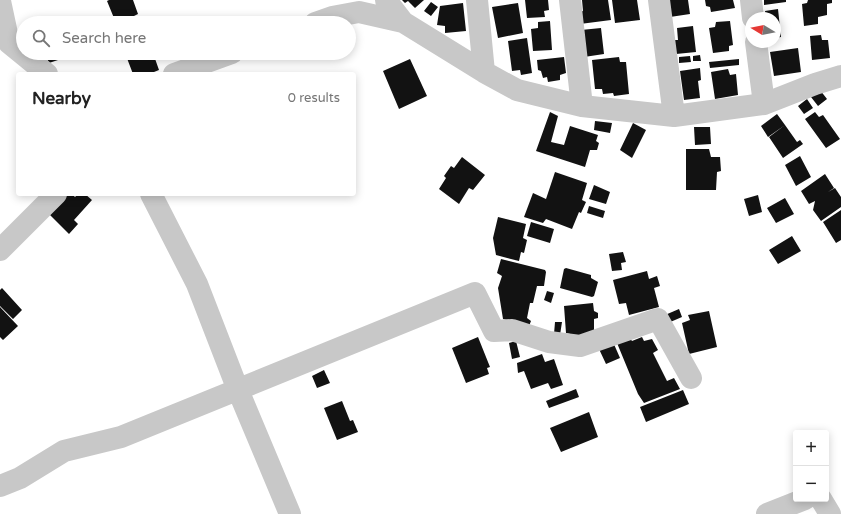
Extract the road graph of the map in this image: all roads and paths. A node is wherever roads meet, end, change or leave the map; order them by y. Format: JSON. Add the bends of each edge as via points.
{"nodes":[{"id":1,"x":386,"y":0,"type":"edge"},
{"id":2,"x":477,"y":0,"type":"edge"},
{"id":3,"x":570,"y":0,"type":"edge"},
{"id":4,"x":659,"y":0,"type":"edge"},
{"id":5,"x":751,"y":0,"type":"edge"},
{"id":6,"x":0,"y":1,"type":"edge"},
{"id":7,"x":752,"y":12,"type":"edge"},
{"id":8,"x":337,"y":16,"type":"edge"},
{"id":9,"x":403,"y":22,"type":"junction"},
{"id":10,"x":5,"y":44,"type":"edge"},
{"id":11,"x":757,"y":48,"type":"edge"},
{"id":12,"x":16,"y":52,"type":"edge"},
{"id":13,"x":27,"y":60,"type":"edge"},
{"id":14,"x":213,"y":60,"type":"edge"},
{"id":15,"x":44,"y":72,"type":"edge"},
{"id":16,"x":180,"y":72,"type":"edge"},
{"id":17,"x":484,"y":72,"type":"junction"},
{"id":18,"x":841,"y":76,"type":"edge"},
{"id":19,"x":764,"y":104,"type":"junction"},
{"id":20,"x":582,"y":106,"type":"junction"},
{"id":21,"x":674,"y":116,"type":"junction"},
{"id":22,"x":54,"y":196,"type":"edge"},
{"id":23,"x":152,"y":196,"type":"edge"},
{"id":24,"x":0,"y":250,"type":"edge"},
{"id":25,"x":691,"y":378,"type":"dead end"},
{"id":26,"x":238,"y":390,"type":"junction"},
{"id":27,"x":0,"y":486,"type":"edge"},
{"id":28,"x":798,"y":502,"type":"edge"},
{"id":29,"x":823,"y":502,"type":"edge"},
{"id":30,"x":290,"y":514,"type":"edge"},
{"id":31,"x":768,"y":514,"type":"edge"},
{"id":32,"x":830,"y":514,"type":"edge"}],
"edges":[{"from":1,"to":9,"type":"street"},
{"from":2,"to":17,"type":"street"},
{"from":3,"to":20,"type":"street"},
{"from":4,"to":21,"type":"street"},
{"from":5,"to":7,"type":"street"},
{"from":6,"to":10,"type":"street"},
{"from":8,"to":9,"type":"street","via":[[359,12]]},
{"from":9,"to":17,"type":"street"},
{"from":10,"to":12,"type":"street"},
{"from":11,"to":19,"type":"street"},
{"from":13,"to":15,"type":"street"},
{"from":14,"to":16,"type":"street"},
{"from":17,"to":20,"type":"street","via":[[517,90]]},
{"from":18,"to":19,"type":"street"},
{"from":19,"to":21,"type":"street"},
{"from":20,"to":21,"type":"street"},
{"from":22,"to":24,"type":"street"},
{"from":23,"to":26,"type":"street","via":[[197,284]]},
{"from":25,"to":26,"type":"street","via":[[658,319],[580,346],[549,342],[512,330],[494,331],[475,294]]},
{"from":26,"to":27,"type":"street","via":[[121,437],[64,451],[20,478]]},
{"from":26,"to":30,"type":"street"},
{"from":28,"to":31,"type":"street"},
{"from":29,"to":32,"type":"street"}]}
